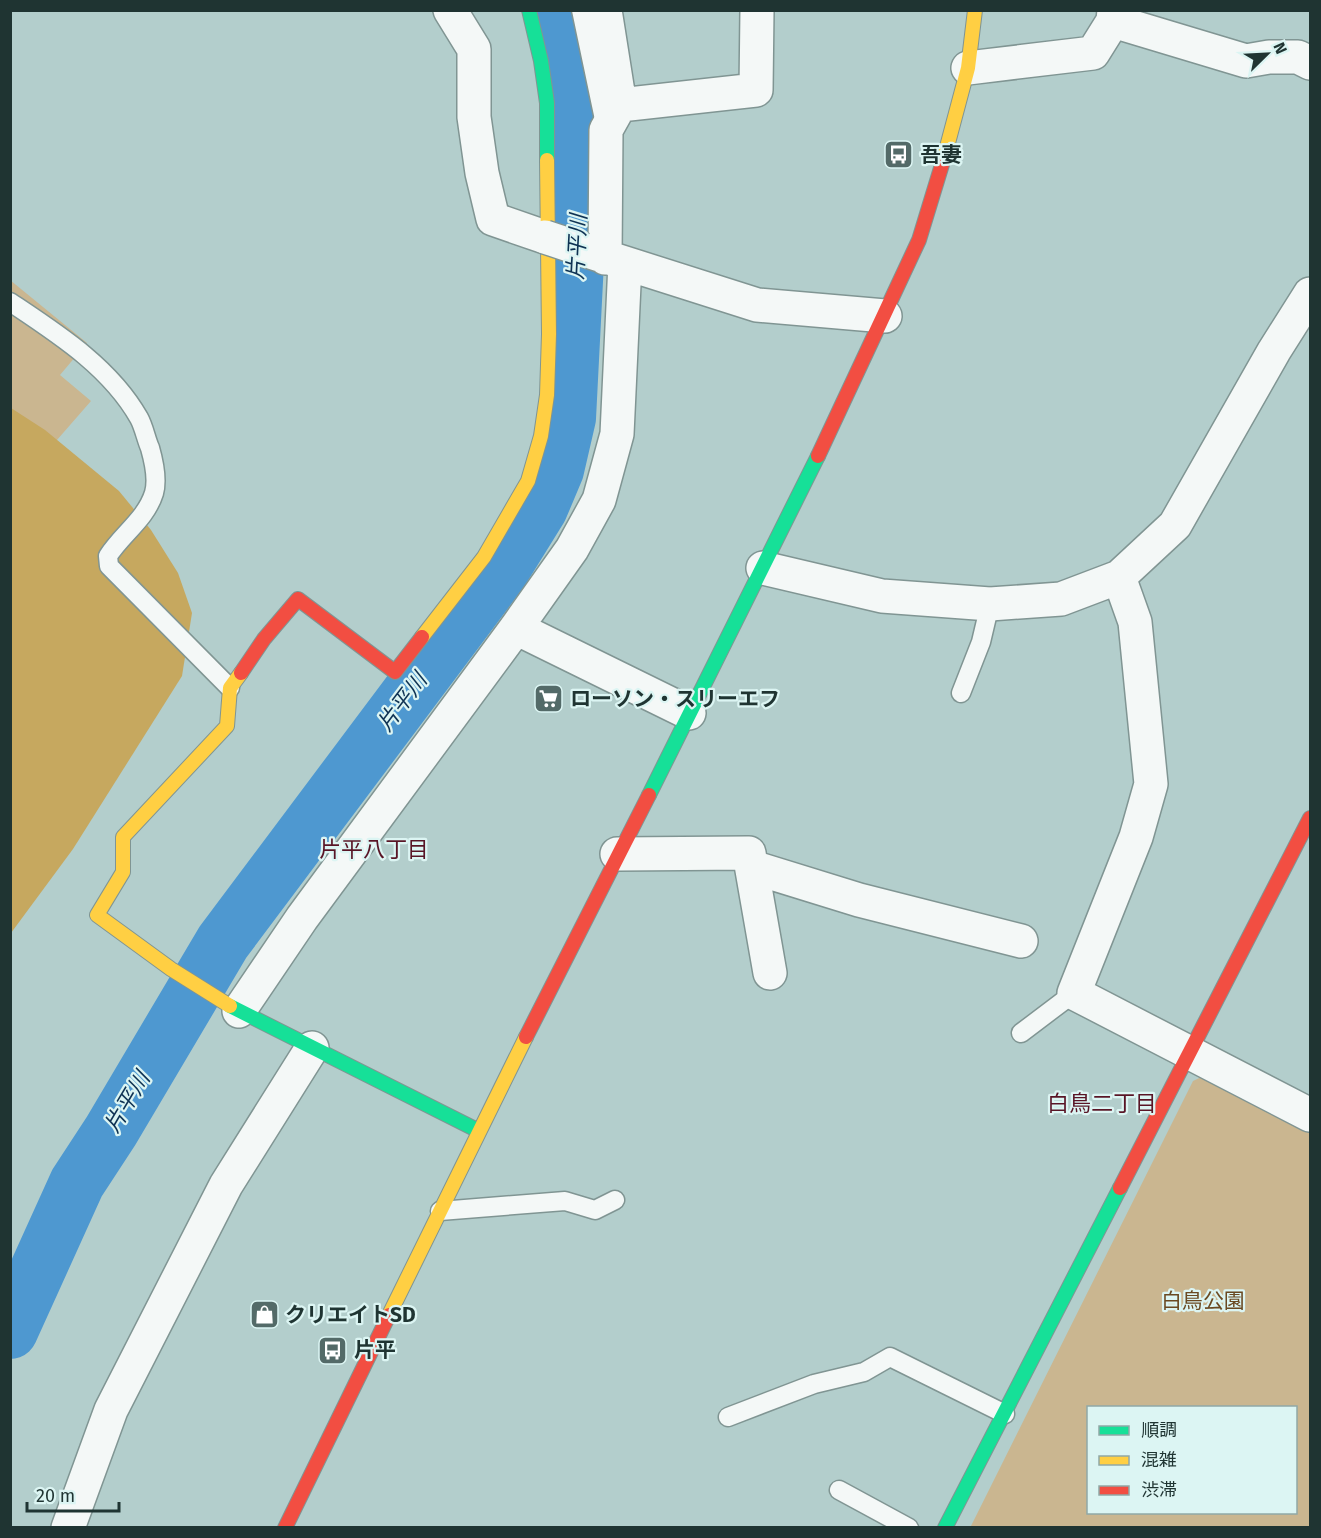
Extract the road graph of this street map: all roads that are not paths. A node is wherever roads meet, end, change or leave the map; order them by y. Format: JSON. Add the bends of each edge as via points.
{"nodes":[{"id":1,"x":450,"y":10,"type":"edge"},
{"id":2,"x":529,"y":10,"type":"edge"},
{"id":3,"x":581,"y":10,"type":"edge"},
{"id":4,"x":605,"y":10,"type":"edge"},
{"id":5,"x":757,"y":10,"type":"edge"},
{"id":6,"x":975,"y":10,"type":"edge"},
{"id":7,"x":1113,"y":16,"type":"edge"},
{"id":8,"x":1311,"y":63,"type":"edge"},
{"id":9,"x":968,"y":68,"type":"junction"},
{"id":10,"x":613,"y":118,"type":"junction"},
{"id":11,"x":605,"y":257,"type":"junction"},
{"id":12,"x":1311,"y":294,"type":"edge"},
{"id":13,"x":10,"y":302,"type":"edge"},
{"id":14,"x":885,"y":316,"type":"junction"},
{"id":15,"x":763,"y":568,"type":"junction"},
{"id":16,"x":1119,"y":577,"type":"junction"},
{"id":17,"x":990,"y":604,"type":"junction"},
{"id":18,"x":516,"y":628,"type":"junction"},
{"id":19,"x":230,"y":688,"type":"junction"},
{"id":20,"x":961,"y":693,"type":"dead end"},
{"id":21,"x":689,"y":713,"type":"junction"},
{"id":22,"x":1311,"y":818,"type":"edge"},
{"id":23,"x":617,"y":854,"type":"junction"},
{"id":24,"x":752,"y":867,"type":"junction"},
{"id":25,"x":1021,"y":941,"type":"dead end"},
{"id":26,"x":770,"y":973,"type":"dead end"},
{"id":27,"x":1074,"y":993,"type":"junction"},
{"id":28,"x":228,"y":1005,"type":"junction"},
{"id":29,"x":1021,"y":1033,"type":"dead end"},
{"id":30,"x":312,"y":1048,"type":"junction"},
{"id":31,"x":1188,"y":1053,"type":"junction"},
{"id":32,"x":1311,"y":1115,"type":"edge"},
{"id":33,"x":479,"y":1131,"type":"junction"},
{"id":34,"x":615,"y":1200,"type":"dead end"},
{"id":35,"x":440,"y":1211,"type":"junction"},
{"id":36,"x":1005,"y":1414,"type":"junction"},
{"id":37,"x":728,"y":1417,"type":"dead end"},
{"id":38,"x":839,"y":1490,"type":"dead end"},
{"id":39,"x":68,"y":1527,"type":"edge"},
{"id":40,"x":285,"y":1527,"type":"edge"},
{"id":41,"x":909,"y":1527,"type":"edge"},
{"id":42,"x":945,"y":1527,"type":"edge"}],
"edges":[{"from":1,"to":11,"type":"street","bridge":true,"via":[[474,49],[474,117],[493,219]]},
{"from":2,"to":19,"type":"street","via":[[547,103],[549,251],[547,395],[528,481],[484,557],[395,672],[298,599]]},
{"from":3,"to":10,"type":"lane"},
{"from":4,"to":10,"type":"street"},
{"from":5,"to":10,"type":"street","via":[[756,90]]},
{"from":6,"to":9,"type":"street"},
{"from":7,"to":8,"type":"street","via":[[1246,61],[1298,57]]},
{"from":7,"to":9,"type":"street","via":[[1093,53]]},
{"from":9,"to":14,"type":"street","via":[[919,240]]},
{"from":10,"to":11,"type":"street"},
{"from":11,"to":14,"type":"street","via":[[757,304]]},
{"from":11,"to":18,"type":"street","via":[[617,434],[599,500],[572,549]]},
{"from":12,"to":16,"type":"street","via":[[1175,525]]},
{"from":13,"to":19,"type":"lane","via":[[55,332],[110,378],[140,419],[155,464],[154,492],[144,514],[108,556],[109,566]]},
{"from":14,"to":15,"type":"street"},
{"from":15,"to":17,"type":"street","via":[[882,596]]},
{"from":15,"to":21,"type":"street"},
{"from":16,"to":17,"type":"street","via":[[1062,599]]},
{"from":16,"to":27,"type":"street","via":[[1135,622],[1151,783],[1136,837]]},
{"from":17,"to":20,"type":"lane","via":[[981,642]]},
{"from":18,"to":21,"type":"street"},
{"from":18,"to":28,"type":"street","via":[[302,918]]},
{"from":19,"to":28,"type":"street","via":[[227,726],[123,837],[123,872],[97,915]]},
{"from":21,"to":23,"type":"street"},
{"from":22,"to":31,"type":"street"},
{"from":23,"to":24,"type":"street","via":[[749,853]]},
{"from":23,"to":33,"type":"street"},
{"from":24,"to":25,"type":"street","via":[[859,900]]},
{"from":24,"to":26,"type":"street"},
{"from":27,"to":29,"type":"lane"},
{"from":27,"to":31,"type":"street"},
{"from":28,"to":30,"type":"street"},
{"from":30,"to":33,"type":"street"},
{"from":30,"to":39,"type":"street","via":[[226,1185],[142,1348],[111,1410]]},
{"from":31,"to":32,"type":"street"},
{"from":31,"to":36,"type":"street"},
{"from":33,"to":35,"type":"street"},
{"from":34,"to":35,"type":"lane","via":[[595,1210],[565,1201]]},
{"from":35,"to":40,"type":"street"},
{"from":36,"to":37,"type":"lane","via":[[890,1357],[864,1372],[814,1383]]},
{"from":36,"to":42,"type":"street"},
{"from":38,"to":41,"type":"lane"}]}
